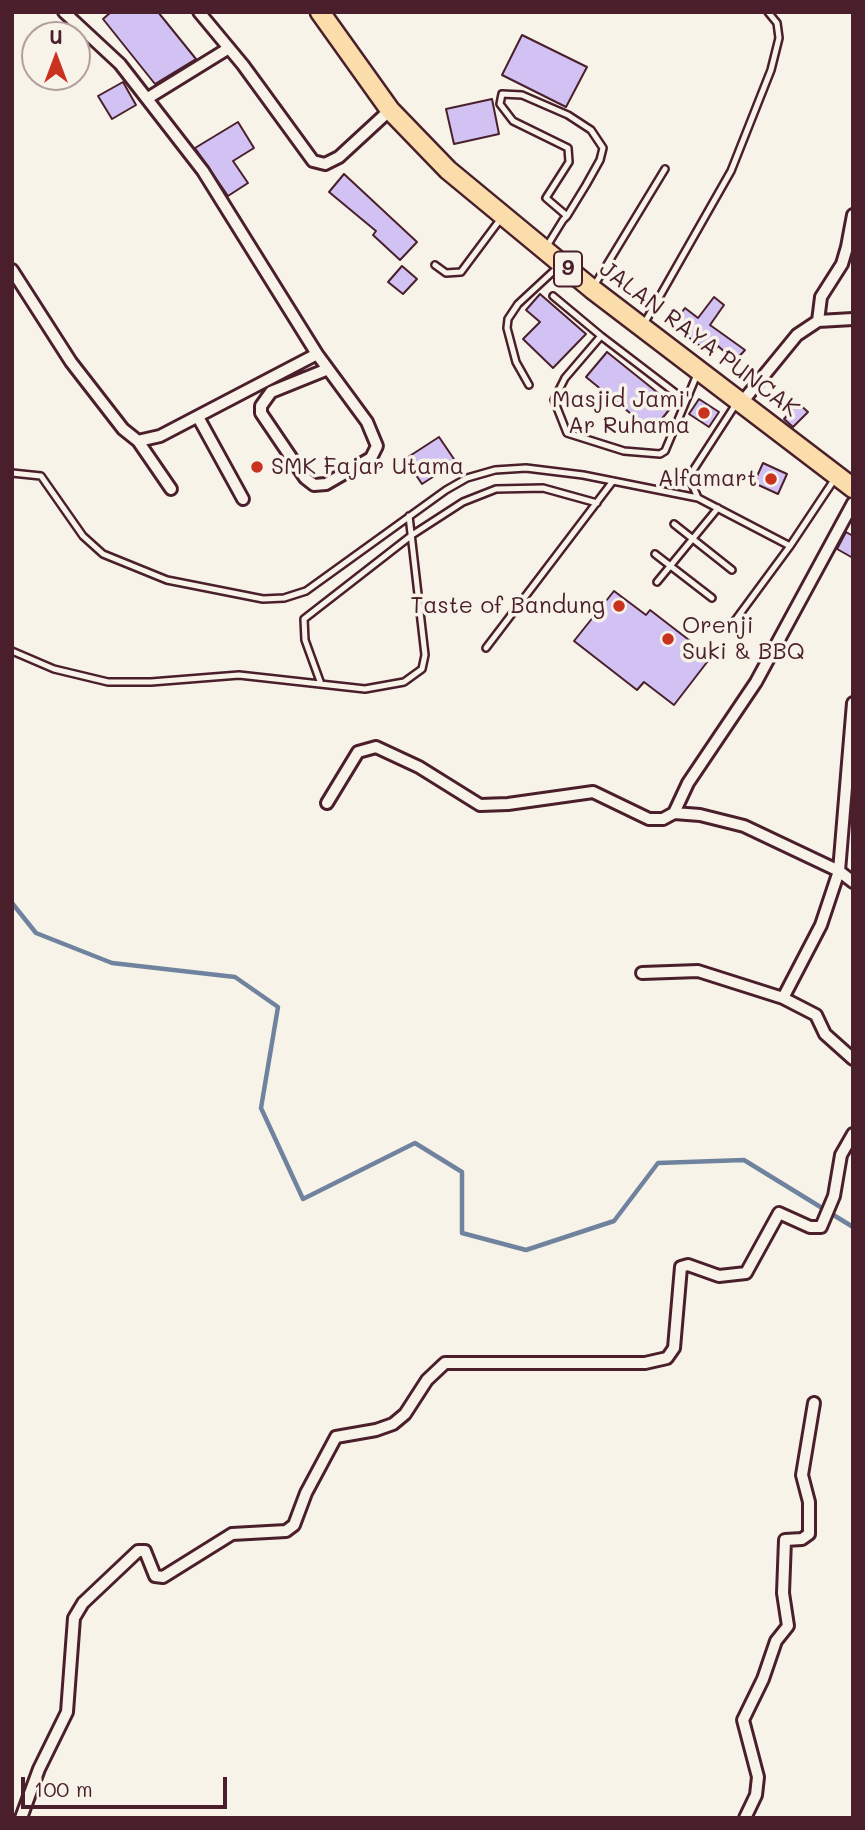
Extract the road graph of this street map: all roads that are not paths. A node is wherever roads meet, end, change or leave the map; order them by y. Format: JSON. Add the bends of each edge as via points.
{"nodes":[{"id":1,"x":64,"y":12,"type":"edge"},
{"id":2,"x":199,"y":12,"type":"edge"},
{"id":3,"x":320,"y":12,"type":"edge"},
{"id":4,"x":768,"y":12,"type":"edge"},
{"id":5,"x":229,"y":48,"type":"junction"},
{"id":6,"x":148,"y":98,"type":"junction"},
{"id":7,"x":390,"y":110,"type":"junction"},
{"id":8,"x":665,"y":169,"type":"dead end"},
{"id":9,"x":853,"y":215,"type":"edge"},
{"id":10,"x":503,"y":216,"type":"junction"},
{"id":11,"x":567,"y":216,"type":"junction"},
{"id":12,"x":544,"y":251,"type":"junction"},
{"id":13,"x":562,"y":264,"type":"junction"},
{"id":14,"x":435,"y":265,"type":"dead end"},
{"id":15,"x":12,"y":270,"type":"edge"},
{"id":16,"x":592,"y":289,"type":"junction"},
{"id":17,"x":553,"y":296,"type":"dead end"},
{"id":18,"x":853,"y":318,"type":"edge"},
{"id":19,"x":818,"y":321,"type":"junction"},
{"id":20,"x":642,"y":327,"type":"junction"},
{"id":21,"x":601,"y":336,"type":"junction"},
{"id":22,"x":317,"y":354,"type":"junction"},
{"id":23,"x":328,"y":369,"type":"junction"},
{"id":24,"x":699,"y":369,"type":"junction"},
{"id":25,"x":529,"y":385,"type":"dead end"},
{"id":26,"x":741,"y":400,"type":"junction"},
{"id":27,"x":686,"y":401,"type":"junction"},
{"id":28,"x":198,"y":416,"type":"junction"},
{"id":29,"x":138,"y":441,"type":"junction"},
{"id":30,"x":12,"y":473,"type":"edge"},
{"id":31,"x":836,"y":476,"type":"junction"},
{"id":32,"x":613,"y":481,"type":"junction"},
{"id":33,"x":853,"y":488,"type":"edge"},
{"id":34,"x":171,"y":489,"type":"dead end"},
{"id":35,"x":698,"y":498,"type":"junction"},
{"id":36,"x":243,"y":499,"type":"dead end"},
{"id":37,"x":597,"y":503,"type":"junction"},
{"id":38,"x":853,"y":503,"type":"edge"},
{"id":39,"x":718,"y":508,"type":"junction"},
{"id":40,"x":409,"y":516,"type":"junction"},
{"id":41,"x":674,"y":524,"type":"dead end"},
{"id":42,"x":412,"y":535,"type":"junction"},
{"id":43,"x":692,"y":540,"type":"junction"},
{"id":44,"x":790,"y":546,"type":"junction"},
{"id":45,"x":655,"y":554,"type":"dead end"},
{"id":46,"x":670,"y":567,"type":"junction"},
{"id":47,"x":732,"y":570,"type":"dead end"},
{"id":48,"x":657,"y":582,"type":"dead end"},
{"id":49,"x":712,"y":598,"type":"dead end"},
{"id":50,"x":731,"y":626,"type":"dead end"},
{"id":51,"x":486,"y":648,"type":"dead end"},
{"id":52,"x":12,"y":651,"type":"edge"},
{"id":53,"x":321,"y":684,"type":"junction"},
{"id":54,"x":853,"y":704,"type":"edge"},
{"id":55,"x":327,"y":803,"type":"dead end"},
{"id":56,"x":674,"y":813,"type":"junction"},
{"id":57,"x":839,"y":871,"type":"junction"},
{"id":58,"x":853,"y":881,"type":"edge"},
{"id":59,"x":642,"y":973,"type":"dead end"},
{"id":60,"x":783,"y":998,"type":"junction"},
{"id":61,"x":853,"y":1059,"type":"edge"},
{"id":62,"x":853,"y":1134,"type":"edge"},
{"id":63,"x":814,"y":1403,"type":"dead end"},
{"id":64,"x":21,"y":1818,"type":"edge"},
{"id":65,"x":746,"y":1818,"type":"edge"}],
"edges":[{"from":1,"to":6,"type":"street","via":[[120,64]]},
{"from":2,"to":5,"type":"street"},
{"from":3,"to":7,"type":"highway","name":"JALAN RAYA PUNCAK","number":"9"},
{"from":4,"to":20,"type":"lane","via":[[777,23],[779,38],[731,170]]},
{"from":5,"to":6,"type":"street"},
{"from":5,"to":7,"type":"street","via":[[317,163],[339,157]]},
{"from":6,"to":22,"type":"street","via":[[202,170]]},
{"from":7,"to":10,"type":"highway","name":"JALAN RAYA PUNCAK","number":"9","via":[[441,164]]},
{"from":8,"to":16,"type":"lane"},
{"from":9,"to":19,"type":"street","via":[[839,269],[821,297]]},
{"from":10,"to":12,"type":"highway","name":"JALAN RAYA PUNCAK","number":"9"},
{"from":10,"to":14,"type":"lane","via":[[461,272],[446,273]]},
{"from":11,"to":11,"type":"lane","via":[[600,160],[603,148],[599,139],[568,115],[522,95],[502,94],[500,104],[513,121],[568,148],[569,162],[546,198]]},
{"from":11,"to":12,"type":"lane"},
{"from":12,"to":13,"type":"highway","name":"JALAN RAYA PUNCAK","number":"9"},
{"from":13,"to":16,"type":"highway","name":"JALAN RAYA PUNCAK","number":"9"},
{"from":13,"to":25,"type":"lane","via":[[508,319],[516,362]]},
{"from":15,"to":29,"type":"street","via":[[71,362],[123,429]]},
{"from":16,"to":20,"type":"highway","name":"JALAN RAYA PUNCAK","number":"9"},
{"from":17,"to":21,"type":"lane"},
{"from":18,"to":19,"type":"street"},
{"from":19,"to":26,"type":"street","via":[[790,341]]},
{"from":20,"to":24,"type":"highway","name":"JALAN RAYA PUNCAK","number":"9"},
{"from":21,"to":27,"type":"lane"},
{"from":21,"to":27,"type":"lane","via":[[555,393],[567,432],[624,452],[660,454]]},
{"from":22,"to":23,"type":"street"},
{"from":22,"to":28,"type":"street"},
{"from":23,"to":23,"type":"street","via":[[376,438],[377,448],[371,458],[326,484],[314,485],[261,413],[261,406],[271,392]]},
{"from":24,"to":26,"type":"highway","name":"JALAN RAYA PUNCAK","number":"9"},
{"from":24,"to":27,"type":"lane"},
{"from":26,"to":31,"type":"highway","name":"JALAN RAYA PUNCAK","number":"9"},
{"from":26,"to":35,"type":"lane","via":[[692,472]]},
{"from":28,"to":29,"type":"street","via":[[154,439]]},
{"from":28,"to":36,"type":"street"},
{"from":29,"to":34,"type":"street"},
{"from":30,"to":40,"type":"lane","via":[[41,476],[83,536],[103,554],[167,580],[263,599],[306,591]]},
{"from":31,"to":33,"type":"highway","name":"JALAN RAYA PUNCAK","number":"9"},
{"from":31,"to":44,"type":"lane"},
{"from":32,"to":35,"type":"lane"},
{"from":32,"to":37,"type":"lane"},
{"from":32,"to":40,"type":"lane","via":[[526,468],[495,470],[467,478]]},
{"from":35,"to":39,"type":"lane"},
{"from":37,"to":42,"type":"lane","via":[[550,489],[496,489],[463,502]]},
{"from":37,"to":51,"type":"lane"},
{"from":38,"to":56,"type":"street","via":[[756,682],[688,783]]},
{"from":39,"to":43,"type":"lane"},
{"from":39,"to":44,"type":"lane"},
{"from":40,"to":42,"type":"lane"},
{"from":41,"to":43,"type":"lane"},
{"from":42,"to":53,"type":"lane","via":[[304,619],[305,640]]},
{"from":42,"to":53,"type":"lane","via":[[425,655],[422,669],[404,682],[376,689]]},
{"from":43,"to":46,"type":"lane"},
{"from":43,"to":47,"type":"lane"},
{"from":44,"to":50,"type":"lane"},
{"from":45,"to":46,"type":"lane"},
{"from":46,"to":48,"type":"lane"},
{"from":46,"to":49,"type":"lane"},
{"from":52,"to":53,"type":"lane","via":[[54,669],[108,682],[239,675]]},
{"from":54,"to":57,"type":"street"},
{"from":55,"to":56,"type":"street","via":[[358,752],[376,747],[480,805],[593,792],[654,820]]},
{"from":56,"to":57,"type":"street","via":[[744,826]]},
{"from":57,"to":58,"type":"street"},
{"from":57,"to":60,"type":"street","via":[[821,925]]},
{"from":59,"to":60,"type":"street","via":[[698,971]]},
{"from":60,"to":61,"type":"street","via":[[816,1014],[825,1034]]},
{"from":62,"to":64,"type":"street","via":[[841,1155],[834,1196],[822,1226],[810,1227],[779,1213],[743,1275],[712,1275],[683,1266],[674,1348],[667,1358],[645,1363],[440,1364],[393,1424],[336,1437],[294,1525],[286,1531],[232,1534],[163,1577],[155,1576],[145,1551],[138,1551],[83,1603],[74,1618],[67,1712]]},
{"from":63,"to":65,"type":"street","via":[[802,1475],[809,1502],[809,1534],[785,1540],[783,1593],[788,1623],[743,1720],[758,1777]]}]}
